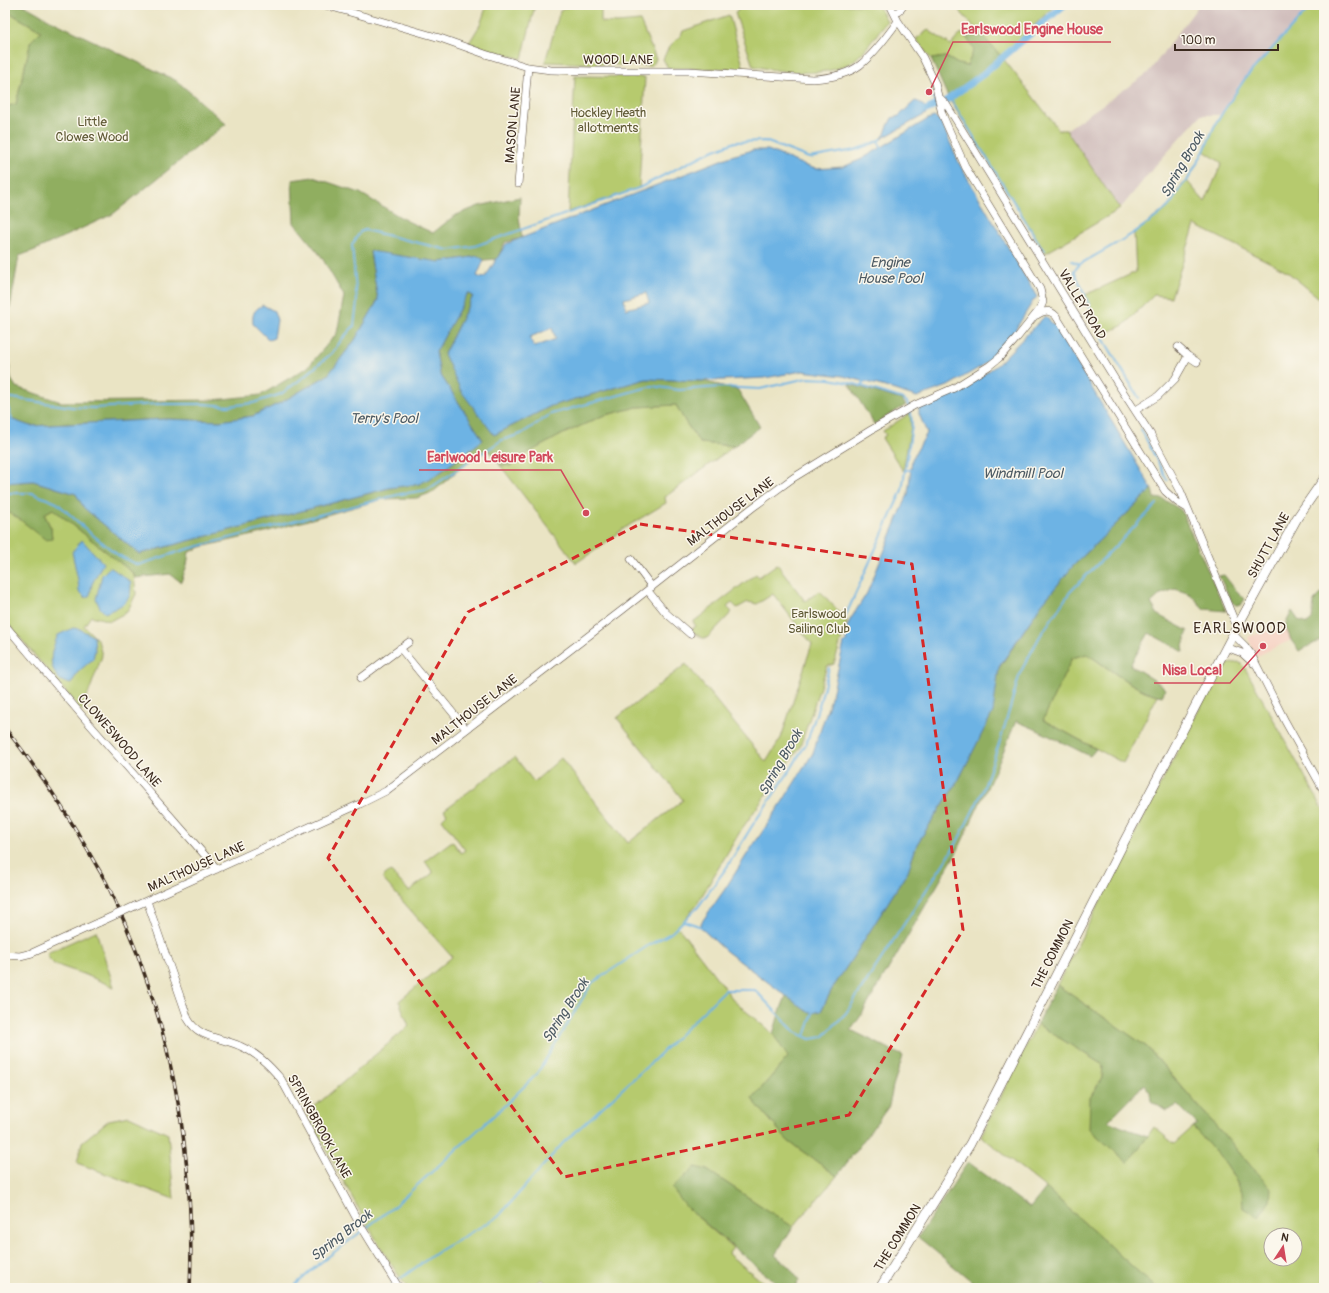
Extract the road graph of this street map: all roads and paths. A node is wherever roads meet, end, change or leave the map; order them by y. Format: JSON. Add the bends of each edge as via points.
{"nodes":[{"id":1,"x":325,"y":5,"type":"edge"},
{"id":2,"x":890,"y":5,"type":"edge"},
{"id":3,"x":904,"y":5,"type":"edge"},
{"id":4,"x":895,"y":14,"type":"junction"},
{"id":5,"x":898,"y":21,"type":"junction"},
{"id":6,"x":528,"y":67,"type":"junction"},
{"id":7,"x":940,"y":98,"type":"junction"},
{"id":8,"x":518,"y":184,"type":"dead end"},
{"id":9,"x":1035,"y":316,"type":"junction"},
{"id":10,"x":1178,"y":347,"type":"dead end"},
{"id":11,"x":1188,"y":356,"type":"junction"},
{"id":12,"x":1197,"y":362,"type":"dead end"},
{"id":13,"x":1136,"y":410,"type":"junction"},
{"id":14,"x":1324,"y":478,"type":"edge"},
{"id":15,"x":1187,"y":508,"type":"junction"},
{"id":16,"x":631,"y":560,"type":"dead end"},
{"id":17,"x":650,"y":589,"type":"junction"},
{"id":18,"x":5,"y":625,"type":"edge"},
{"id":19,"x":1235,"y":630,"type":"junction"},
{"id":20,"x":690,"y":634,"type":"dead end"},
{"id":21,"x":409,"y":642,"type":"dead end"},
{"id":22,"x":1226,"y":647,"type":"junction"},
{"id":23,"x":400,"y":648,"type":"junction"},
{"id":24,"x":1255,"y":665,"type":"junction"},
{"id":25,"x":361,"y":678,"type":"dead end"},
{"id":26,"x":466,"y":729,"type":"junction"},
{"id":27,"x":1324,"y":791,"type":"edge"},
{"id":28,"x":218,"y":869,"type":"junction"},
{"id":29,"x":147,"y":901,"type":"junction"},
{"id":30,"x":5,"y":955,"type":"edge"},
{"id":31,"x":399,"y":1288,"type":"edge"},
{"id":32,"x":880,"y":1288,"type":"edge"}],
"edges":[{"from":1,"to":6,"type":"street","name":"WOOD LANE","via":[[440,38]]},
{"from":2,"to":4,"type":"street","name":"VALLEY ROAD"},
{"from":3,"to":4,"type":"street"},
{"from":4,"to":5,"type":"street","name":"VALLEY ROAD"},
{"from":5,"to":6,"type":"street","name":"WOOD LANE","via":[[860,65],[824,78],[689,71],[551,70]]},
{"from":5,"to":7,"type":"street","name":"VALLEY ROAD","via":[[923,58]]},
{"from":6,"to":8,"type":"street","name":"MASON LANE"},
{"from":7,"to":9,"type":"street","name":"MALTHOUSE LANE","via":[[942,114],[966,168],[1040,290],[1043,302]]},
{"from":7,"to":13,"type":"street","name":"VALLEY ROAD"},
{"from":9,"to":15,"type":"street","via":[[1047,311],[1056,316],[1165,491]]},
{"from":9,"to":17,"type":"street","name":"MALTHOUSE LANE","via":[[990,366],[954,388],[906,410],[793,478]]},
{"from":10,"to":11,"type":"street"},
{"from":11,"to":12,"type":"street"},
{"from":11,"to":13,"type":"street","via":[[1175,379],[1158,396]]},
{"from":13,"to":15,"type":"street","name":"VALLEY ROAD","via":[[1167,465]]},
{"from":14,"to":19,"type":"main road","name":"SHUTT LANE","via":[[1297,518]]},
{"from":15,"to":19,"type":"street","name":"VALLEY ROAD"},
{"from":16,"to":17,"type":"street"},
{"from":17,"to":20,"type":"street","via":[[666,613]]},
{"from":17,"to":26,"type":"street","name":"MALTHOUSE LANE"},
{"from":18,"to":28,"type":"street","name":"CLOWESWOOD LANE"},
{"from":19,"to":22,"type":"main road","name":"THE COMMON"},
{"from":19,"to":24,"type":"street"},
{"from":21,"to":23,"type":"street"},
{"from":22,"to":24,"type":"street","via":[[1242,653]]},
{"from":22,"to":32,"type":"main road","name":"THE COMMON","via":[[970,1144]]},
{"from":23,"to":25,"type":"street"},
{"from":23,"to":26,"type":"street"},
{"from":24,"to":27,"type":"street"},
{"from":26,"to":28,"type":"street","name":"MALTHOUSE LANE","via":[[386,791]]},
{"from":28,"to":29,"type":"street","name":"MALTHOUSE LANE"},
{"from":29,"to":30,"type":"street","name":"MALTHOUSE LANE","bridge":true,"via":[[32,953],[20,956]]},
{"from":29,"to":31,"type":"street","name":"SPRINGBROOK LANE","via":[[192,1026],[208,1036],[240,1045],[268,1064],[281,1079],[359,1223]]}]}
